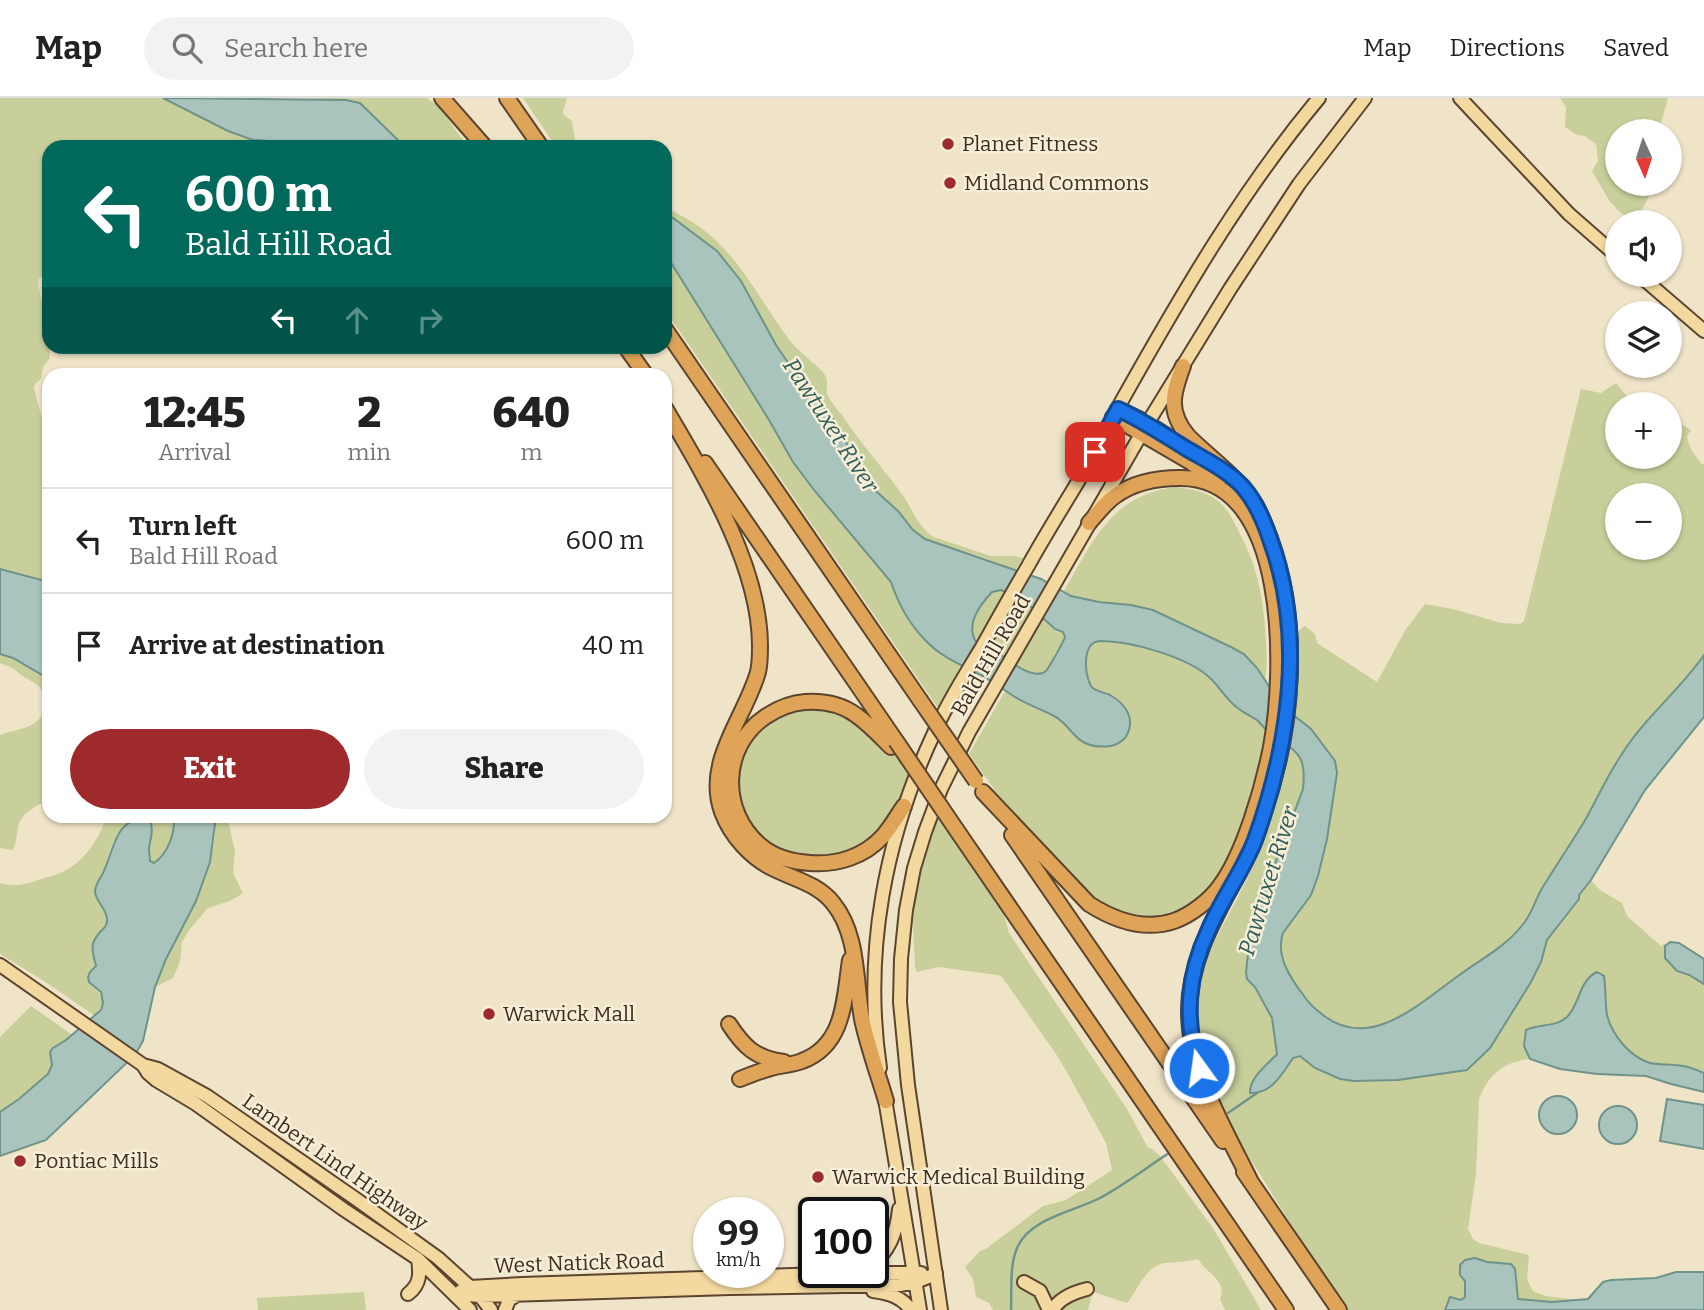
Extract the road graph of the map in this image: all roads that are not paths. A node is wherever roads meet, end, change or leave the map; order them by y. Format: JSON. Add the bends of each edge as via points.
{"nodes":[{"id":1,"x":442,"y":98,"type":"edge"},
{"id":2,"x":455,"y":98,"type":"edge"},
{"id":3,"x":1305,"y":98,"type":"edge"},
{"id":4,"x":1319,"y":98,"type":"edge"},
{"id":5,"x":1365,"y":98,"type":"edge"},
{"id":6,"x":1460,"y":98,"type":"edge"},
{"id":7,"x":509,"y":100,"type":"edge"},
{"id":8,"x":1300,"y":121,"type":"junction"},
{"id":9,"x":481,"y":140,"type":"edge"},
{"id":10,"x":482,"y":140,"type":"edge"},
{"id":11,"x":536,"y":140,"type":"edge"},
{"id":12,"x":1605,"y":246,"type":"edge"},
{"id":13,"x":1653,"y":287,"type":"edge"},
{"id":14,"x":1704,"y":331,"type":"edge"},
{"id":15,"x":672,"y":339,"type":"edge"},
{"id":16,"x":1183,"y":366,"type":"junction"},
{"id":17,"x":1116,"y":413,"type":"junction"},
{"id":18,"x":672,"y":416,"type":"edge"},
{"id":19,"x":672,"y":419,"type":"edge"},
{"id":20,"x":1144,"y":429,"type":"junction"},
{"id":21,"x":1229,"y":474,"type":"junction"},
{"id":22,"x":1237,"y":504,"type":"junction"},
{"id":23,"x":1089,"y":523,"type":"junction"},
{"id":24,"x":1283,"y":697,"type":"junction"},
{"id":25,"x":894,"y":744,"type":"junction"},
{"id":26,"x":1271,"y":771,"type":"junction"},
{"id":27,"x":980,"y":787,"type":"junction"},
{"id":28,"x":904,"y":806,"type":"junction"},
{"id":29,"x":851,"y":945,"type":"junction"},
{"id":30,"x":0,"y":965,"type":"edge"},
{"id":31,"x":729,"y":1024,"type":"dead end"},
{"id":32,"x":799,"y":1062,"type":"junction"},
{"id":33,"x":143,"y":1065,"type":"junction"},
{"id":34,"x":740,"y":1079,"type":"dead end"},
{"id":35,"x":886,"y":1101,"type":"junction"},
{"id":36,"x":1250,"y":1180,"type":"junction"},
{"id":37,"x":900,"y":1191,"type":"junction"},
{"id":38,"x":889,"y":1247,"type":"edge"},
{"id":39,"x":418,"y":1259,"type":"junction"},
{"id":40,"x":936,"y":1273,"type":"junction"},
{"id":41,"x":798,"y":1275,"type":"edge"},
{"id":42,"x":889,"y":1275,"type":"edge"},
{"id":43,"x":914,"y":1277,"type":"junction"},
{"id":44,"x":1024,"y":1282,"type":"dead end"},
{"id":45,"x":889,"y":1285,"type":"edge"},
{"id":46,"x":798,"y":1287,"type":"edge"},
{"id":47,"x":848,"y":1288,"type":"edge"},
{"id":48,"x":1087,"y":1289,"type":"dead end"},
{"id":49,"x":475,"y":1292,"type":"junction"},
{"id":50,"x":408,"y":1294,"type":"dead end"},
{"id":51,"x":455,"y":1294,"type":"junction"},
{"id":52,"x":517,"y":1294,"type":"junction"},
{"id":53,"x":470,"y":1310,"type":"edge"},
{"id":54,"x":491,"y":1310,"type":"edge"},
{"id":55,"x":505,"y":1310,"type":"edge"},
{"id":56,"x":911,"y":1310,"type":"edge"},
{"id":57,"x":920,"y":1310,"type":"edge"},
{"id":58,"x":940,"y":1310,"type":"edge"},
{"id":59,"x":1051,"y":1310,"type":"edge"},
{"id":60,"x":1286,"y":1310,"type":"edge"},
{"id":61,"x":1339,"y":1310,"type":"edge"}],
"edges":[{"from":1,"to":9,"type":"highway"},
{"from":2,"to":10,"type":"highway"},
{"from":3,"to":8,"type":"main road"},
{"from":4,"to":8,"type":"main road","name":"Bald Hill Road"},
{"from":5,"to":16,"type":"main road","name":"Bald Hill Road","via":[[1299,184]]},
{"from":6,"to":12,"type":"main road","via":[[1569,214]]},
{"from":7,"to":11,"type":"highway"},
{"from":8,"to":17,"type":"main road","name":"Bald Hill Road","via":[[1221,232]]},
{"from":13,"to":14,"type":"main road"},
{"from":15,"to":27,"type":"highway","bridge":true},
{"from":16,"to":20,"type":"main road","name":"Bald Hill Road"},
{"from":16,"to":21,"type":"highway","via":[[1174,389],[1176,418],[1188,436]]},
{"from":17,"to":20,"type":"highway"},
{"from":17,"to":28,"type":"main road","name":"Bald Hill Road","via":[[956,691]]},
{"from":18,"to":25,"type":"highway"},
{"from":19,"to":29,"type":"highway","via":[[736,540],[758,612],[759,671],[723,753],[718,785],[722,811],[732,833],[757,858],[817,888],[832,901],[843,917]]},
{"from":20,"to":21,"type":"highway"},
{"from":20,"to":22,"type":"highway","via":[[1225,486]]},
{"from":20,"to":23,"type":"main road","name":"Bald Hill Road"},
{"from":21,"to":24,"type":"highway","via":[[1256,506],[1279,562],[1288,616],[1290,674]]},
{"from":22,"to":23,"type":"highway","via":[[1207,482],[1152,480],[1114,497]]},
{"from":22,"to":24,"type":"highway","via":[[1254,528],[1270,574]]},
{"from":23,"to":40,"type":"main road","name":"Bald Hill Road","via":[[941,789],[911,887],[900,1002]]},
{"from":24,"to":26,"type":"highway","via":[[1271,746]]},
{"from":25,"to":28,"type":"highway","via":[[841,707],[813,701],[785,706],[760,720],[740,743],[731,770],[733,799],[747,833],[760,845],[788,860],[818,864],[860,854],[882,837]]},
{"from":25,"to":60,"type":"highway","bridge":true},
{"from":26,"to":27,"type":"highway","via":[[1220,886],[1184,916],[1143,925],[1106,915],[1088,904]]},
{"from":26,"to":36,"type":"highway","via":[[1254,842],[1209,928],[1190,992],[1190,1026],[1205,1086]]},
{"from":27,"to":36,"type":"highway"},
{"from":28,"to":35,"type":"main road","name":"Bald Hill Road","via":[[882,896],[875,961],[876,1030]]},
{"from":29,"to":32,"type":"highway","via":[[839,1025],[822,1050]]},
{"from":29,"to":35,"type":"highway","via":[[863,1020]]},
{"from":30,"to":33,"type":"main road","name":"Lambert Lind Highway"},
{"from":31,"to":32,"type":"highway","via":[[752,1052],[771,1060]]},
{"from":32,"to":34,"type":"highway"},
{"from":33,"to":39,"type":"main road","name":"Lambert Lind Highway","via":[[156,1080]]},
{"from":33,"to":49,"type":"main road","name":"Lambert Lind Highway","via":[[163,1071],[229,1110],[438,1258]]},
{"from":35,"to":37,"type":"main road","name":"Bald Hill Road"},
{"from":36,"to":61,"type":"highway"},
{"from":37,"to":38,"type":"main road"},
{"from":37,"to":43,"type":"main road","name":"Bald Hill Road"},
{"from":39,"to":50,"type":"main road","via":[[419,1281]]},
{"from":39,"to":51,"type":"main road","name":"Lambert Lind Highway"},
{"from":40,"to":43,"type":"main road","name":"West Natick Road"},
{"from":40,"to":58,"type":"main road","name":"Bald Hill Road"},
{"from":41,"to":49,"type":"main road","name":"West Natick Road","via":[[522,1284]]},
{"from":42,"to":43,"type":"main road","name":"West Natick Road"},
{"from":43,"to":45,"type":"main road","name":"West Natick Road"},
{"from":43,"to":57,"type":"main road","name":"Bald Hill Road"},
{"from":44,"to":59,"type":"main road","via":[[1040,1291]]},
{"from":46,"to":52,"type":"main road","name":"West Natick Road"},
{"from":47,"to":56,"type":"main road","via":[[892,1294]]},
{"from":48,"to":59,"type":"main road"},
{"from":49,"to":51,"type":"main road","name":"West Natick Road"},
{"from":49,"to":52,"type":"main road","name":"West Natick Road"},
{"from":49,"to":54,"type":"main road","name":"Lambert Lind Highway"},
{"from":51,"to":53,"type":"main road","name":"Lambert Lind Highway"},
{"from":52,"to":55,"type":"main road"}]}
